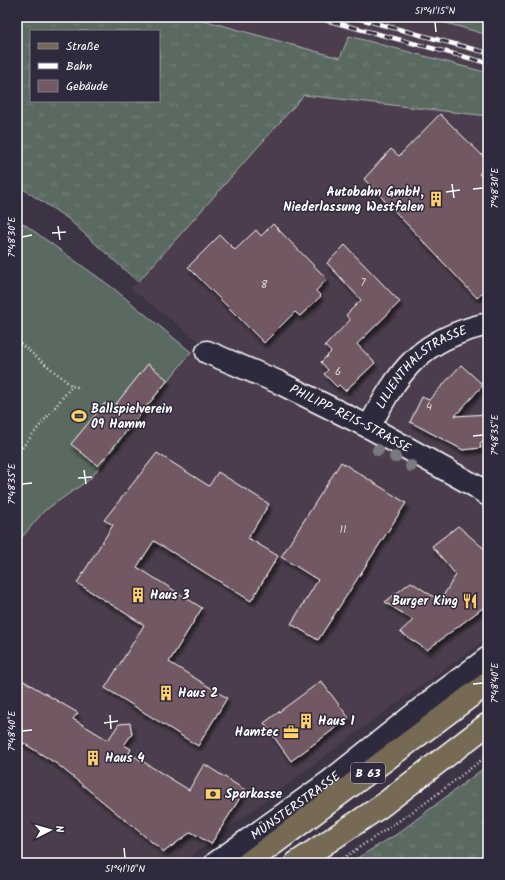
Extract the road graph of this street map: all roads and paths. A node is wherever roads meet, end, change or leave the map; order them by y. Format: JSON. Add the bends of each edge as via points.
{"nodes":[{"id":1,"x":488,"y":324,"type":"edge"},
{"id":2,"x":17,"y":341,"type":"edge"},
{"id":3,"x":207,"y":352,"type":"dead end"},
{"id":4,"x":72,"y":386,"type":"junction"},
{"id":5,"x":78,"y":387,"type":"dead end"},
{"id":6,"x":369,"y":427,"type":"junction"},
{"id":7,"x":17,"y":454,"type":"edge"},
{"id":8,"x":488,"y":495,"type":"edge"},
{"id":9,"x":488,"y":658,"type":"edge"},
{"id":10,"x":488,"y":683,"type":"edge"},
{"id":11,"x":488,"y":724,"type":"edge"},
{"id":12,"x":413,"y":728,"type":"junction"},
{"id":13,"x":488,"y":755,"type":"edge"},
{"id":14,"x":216,"y":863,"type":"edge"},
{"id":15,"x":248,"y":863,"type":"edge"},
{"id":16,"x":296,"y":863,"type":"edge"},
{"id":17,"x":336,"y":863,"type":"edge"}],
"edges":[{"from":1,"to":6,"type":"street","name":"LILIENTHALSTRASSE","via":[[449,336],[433,344],[420,355],[392,386]]},
{"from":2,"to":4,"type":"path"},
{"from":3,"to":6,"type":"street","name":"PHILIPP-REIS-STRASSE","via":[[278,382]]},
{"from":4,"to":5,"type":"path"},
{"from":4,"to":7,"type":"path"},
{"from":6,"to":8,"type":"street","name":"PHILIPP-REIS-STRASSE"},
{"from":9,"to":12,"type":"street","name":"MÜNSTERSTRASSE"},
{"from":10,"to":12,"type":"main road","name":"MÜNSTERSTRASSE","number":"B 63"},
{"from":11,"to":16,"type":"main road","number":"B 63","via":[[380,807]]},
{"from":12,"to":14,"type":"street","name":"MÜNSTERSTRASSE","via":[[329,782]]},
{"from":12,"to":15,"type":"main road","name":"MÜNSTERSTRASSE","number":"B 63"},
{"from":13,"to":17,"type":"path","via":[[424,804]]}]}
